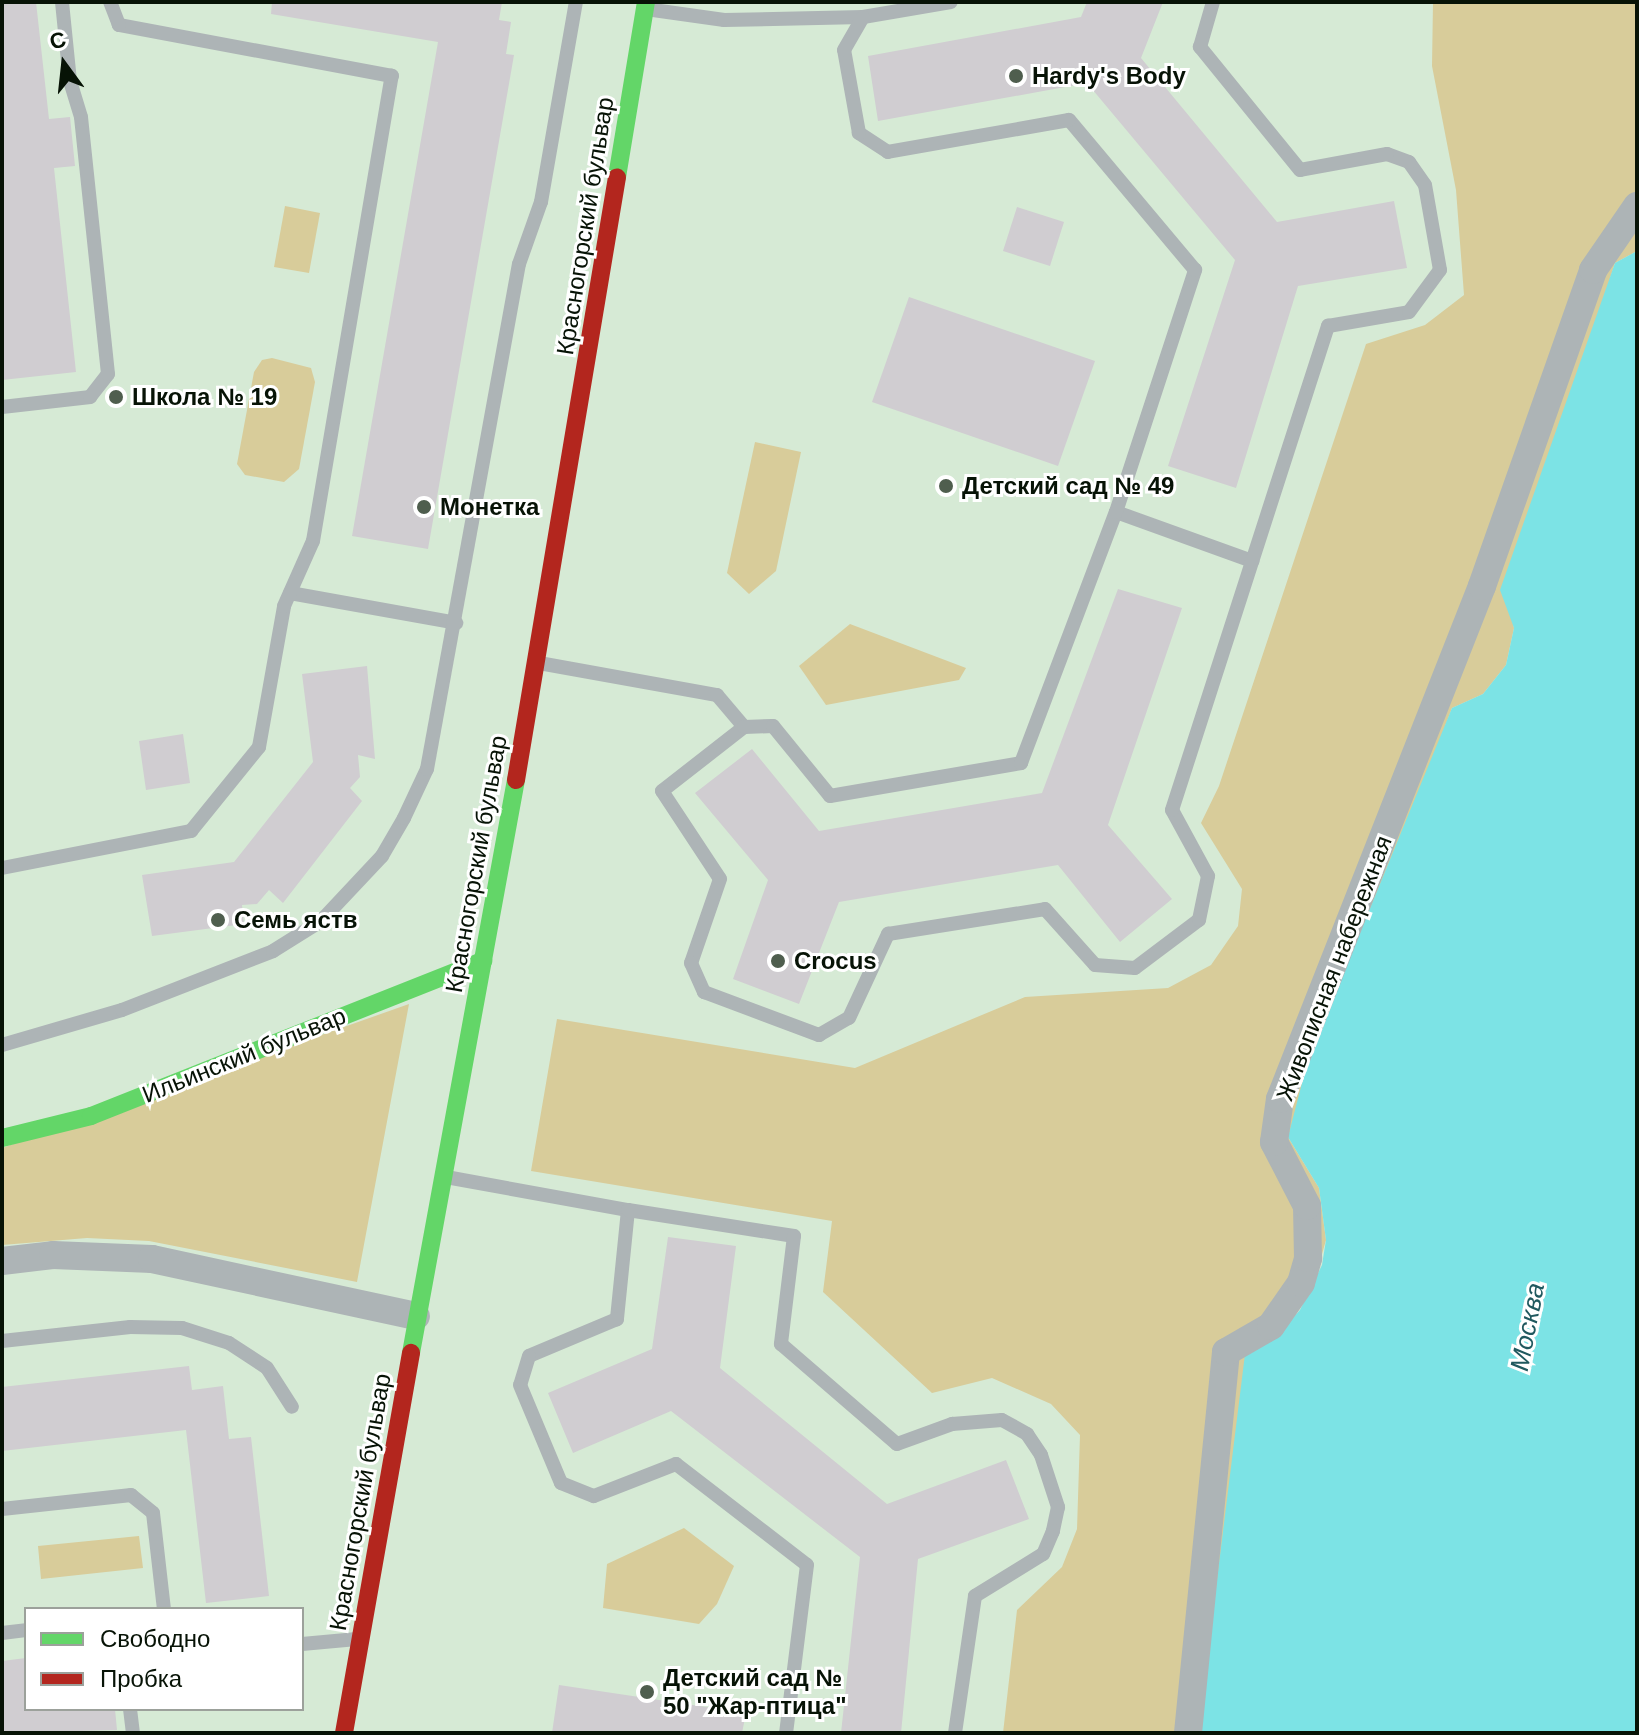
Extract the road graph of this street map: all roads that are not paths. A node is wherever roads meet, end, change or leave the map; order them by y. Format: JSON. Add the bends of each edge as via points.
{"nodes":[{"id":1,"x":62,"y":2,"type":"edge"},
{"id":2,"x":110,"y":2,"type":"edge"},
{"id":3,"x":576,"y":2,"type":"edge"},
{"id":4,"x":951,"y":2,"type":"edge"},
{"id":5,"x":1213,"y":2,"type":"edge"},
{"id":6,"x":646,"y":6,"type":"edge"},
{"id":7,"x":863,"y":17,"type":"junction"},
{"id":8,"x":1637,"y":206,"type":"edge"},
{"id":9,"x":2,"y":407,"type":"edge"},
{"id":10,"x":1116,"y":512,"type":"junction"},
{"id":11,"x":1252,"y":561,"type":"junction"},
{"id":12,"x":290,"y":593,"type":"junction"},
{"id":13,"x":456,"y":623,"type":"junction"},
{"id":14,"x":537,"y":663,"type":"junction"},
{"id":15,"x":744,"y":727,"type":"junction"},
{"id":16,"x":2,"y":868,"type":"edge"},
{"id":17,"x":483,"y":961,"type":"junction"},
{"id":18,"x":2,"y":1045,"type":"edge"},
{"id":19,"x":2,"y":1138,"type":"edge"},
{"id":20,"x":442,"y":1177,"type":"junction"},
{"id":21,"x":628,"y":1210,"type":"junction"},
{"id":22,"x":2,"y":1261,"type":"edge"},
{"id":23,"x":416,"y":1316,"type":"junction"},
{"id":24,"x":2,"y":1341,"type":"edge"},
{"id":25,"x":292,"y":1407,"type":"dead end"},
{"id":26,"x":2,"y":1509,"type":"edge"},
{"id":27,"x":164,"y":1607,"type":"edge"},
{"id":28,"x":24,"y":1630,"type":"edge"},
{"id":29,"x":2,"y":1633,"type":"edge"},
{"id":30,"x":361,"y":1639,"type":"junction"},
{"id":31,"x":304,"y":1644,"type":"edge"},
{"id":32,"x":130,"y":1711,"type":"edge"},
{"id":33,"x":133,"y":1733,"type":"edge"},
{"id":34,"x":344,"y":1733,"type":"edge"},
{"id":35,"x":786,"y":1733,"type":"edge"},
{"id":36,"x":955,"y":1733,"type":"edge"},
{"id":37,"x":1188,"y":1733,"type":"edge"}],
"edges":[{"from":1,"to":9,"type":"lane","via":[[70,81],[81,117],[108,374],[90,397]]},
{"from":2,"to":12,"type":"lane","via":[[119,25],[392,76],[313,541]]},
{"from":3,"to":13,"type":"lane","via":[[541,202],[519,264]]},
{"from":4,"to":7,"type":"lane"},
{"from":5,"to":11,"type":"lane","via":[[1200,47],[1300,170],[1387,154],[1409,162],[1425,185],[1440,270],[1409,312],[1328,326]]},
{"from":6,"to":7,"type":"lane","via":[[724,20]]},
{"from":6,"to":14,"type":"main road","name":"Красногорский бульвар"},
{"from":7,"to":10,"type":"lane","via":[[844,50],[859,133],[888,152],[1069,120],[1195,270]]},
{"from":8,"to":37,"type":"street","name":"Живописная набережная","via":[[1593,270],[1482,586],[1280,1099],[1274,1142],[1307,1206],[1308,1258],[1294,1294],[1271,1326],[1226,1352]]},
{"from":10,"to":11,"type":"lane"},
{"from":10,"to":15,"type":"lane","via":[[1021,763],[830,796],[773,726]]},
{"from":11,"to":15,"type":"lane","via":[[1172,810],[1208,876],[1199,920],[1135,968],[1095,965],[1045,909],[888,934],[849,1018],[819,1035],[704,992],[691,963],[720,879],[662,791]]},
{"from":12,"to":13,"type":"lane"},
{"from":12,"to":16,"type":"lane","via":[[259,747],[191,831]]},
{"from":13,"to":18,"type":"lane","via":[[427,769],[382,856],[321,921],[273,951],[122,1010]]},
{"from":14,"to":15,"type":"lane","via":[[717,695]]},
{"from":14,"to":17,"type":"main road","name":"Красногорский бульвар"},
{"from":17,"to":19,"type":"main road","name":"Ильинский бульвар","via":[[91,1116]]},
{"from":17,"to":20,"type":"main road","name":"Красногорский бульвар"},
{"from":20,"to":21,"type":"lane"},
{"from":20,"to":23,"type":"main road","name":"Красногорский бульвар"},
{"from":21,"to":35,"type":"lane","via":[[617,1319],[529,1356],[520,1385],[561,1483],[594,1496],[676,1464],[807,1565]]},
{"from":21,"to":36,"type":"lane","via":[[794,1236],[781,1344],[897,1444],[952,1424],[1002,1420],[1027,1434],[1041,1455],[1058,1507],[1053,1531],[1043,1554],[975,1596]]},
{"from":22,"to":23,"type":"street","via":[[67,1255],[152,1259]]},
{"from":23,"to":30,"type":"main road","name":"Красногорский бульвар"},
{"from":24,"to":25,"type":"lane","via":[[130,1327],[182,1328],[229,1343],[267,1368]]},
{"from":26,"to":27,"type":"lane","via":[[131,1495],[153,1513]]},
{"from":28,"to":29,"type":"lane"},
{"from":30,"to":31,"type":"lane"},
{"from":30,"to":34,"type":"main road","name":"Красногорский бульвар"},
{"from":32,"to":33,"type":"lane"}]}
